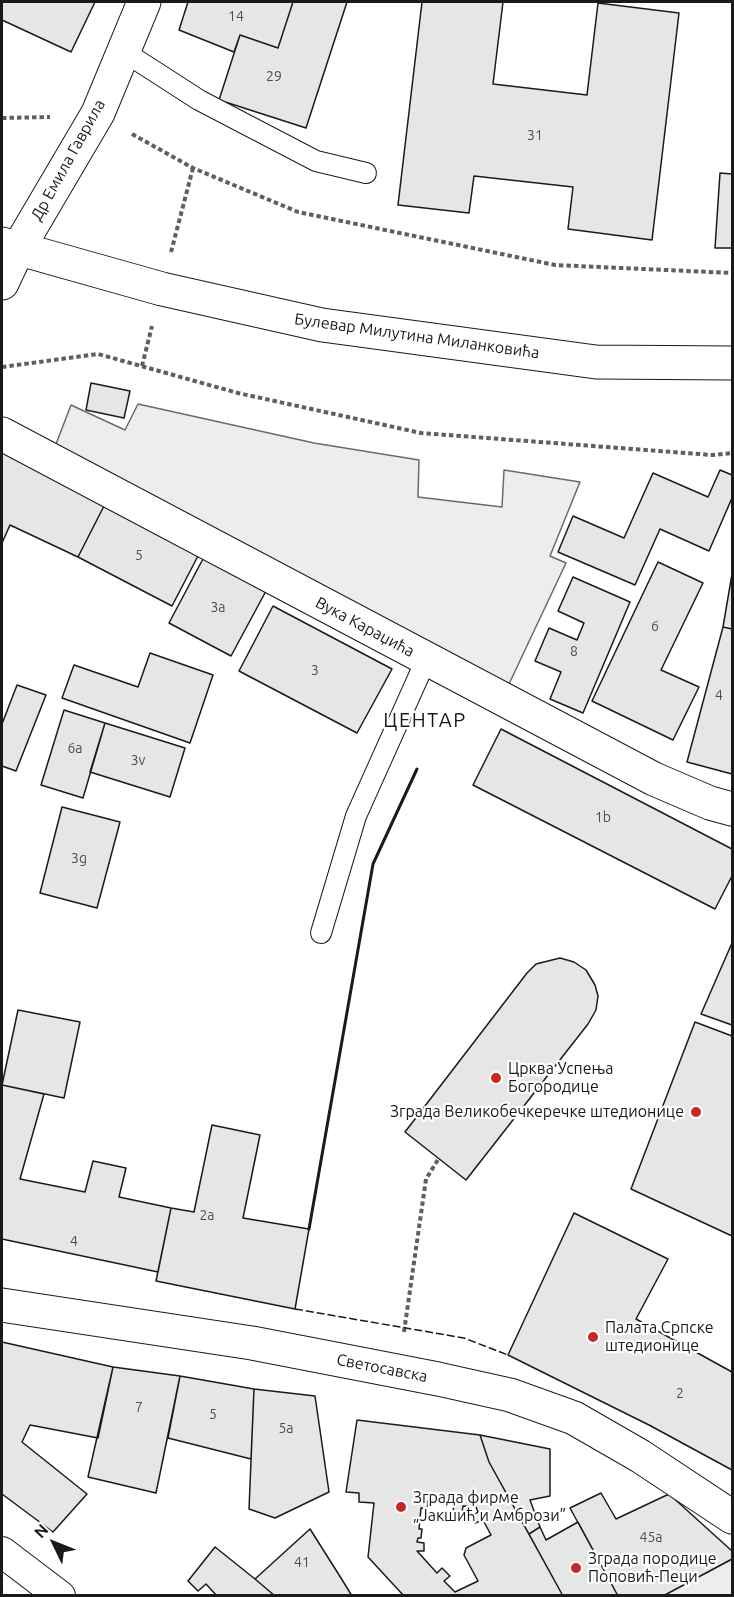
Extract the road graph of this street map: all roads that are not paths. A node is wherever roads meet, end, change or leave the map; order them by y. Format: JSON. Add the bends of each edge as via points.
{"nodes":[{"id":1,"x":144,"y":2,"type":"edge"},
{"id":2,"x":123,"y":51,"type":"junction"},
{"id":3,"x":366,"y":173,"type":"dead end"},
{"id":4,"x":10,"y":247,"type":"edge"},
{"id":5,"x":2,"y":283,"type":"edge"},
{"id":6,"x":732,"y":363,"type":"edge"},
{"id":7,"x":2,"y":434,"type":"edge"},
{"id":8,"x":426,"y":660,"type":"junction"},
{"id":9,"x":732,"y":809,"type":"edge"},
{"id":10,"x":321,"y":933,"type":"dead end"},
{"id":11,"x":2,"y":1305,"type":"edge"},
{"id":12,"x":732,"y":1517,"type":"edge"},
{"id":13,"x":2,"y":1552,"type":"edge"},
{"id":14,"x":60,"y":1596,"type":"edge"}],
"edges":[{"from":1,"to":2,"type":"street","name":"Др Емила Гаврила"},
{"from":2,"to":3,"type":"lane","via":[[199,100],[316,161]]},
{"from":2,"to":4,"type":"street","name":"Др Емила Гаврила","via":[[98,113]]},
{"from":4,"to":5,"type":"street","name":"Др Емила Гаврила"},
{"from":4,"to":6,"type":"street","name":"Булевар Милутина Миланковића","via":[[162,289],[322,325],[596,362]]},
{"from":7,"to":8,"type":"street","name":"Вука Караџића"},
{"from":8,"to":9,"type":"street","name":"Вука Караџића","via":[[654,779]]},
{"from":8,"to":10,"type":"lane","via":[[356,816]]},
{"from":11,"to":12,"type":"street","name":"Светосавска","via":[[252,1343],[510,1395],[574,1418]]},
{"from":13,"to":14,"type":"street"}]}
